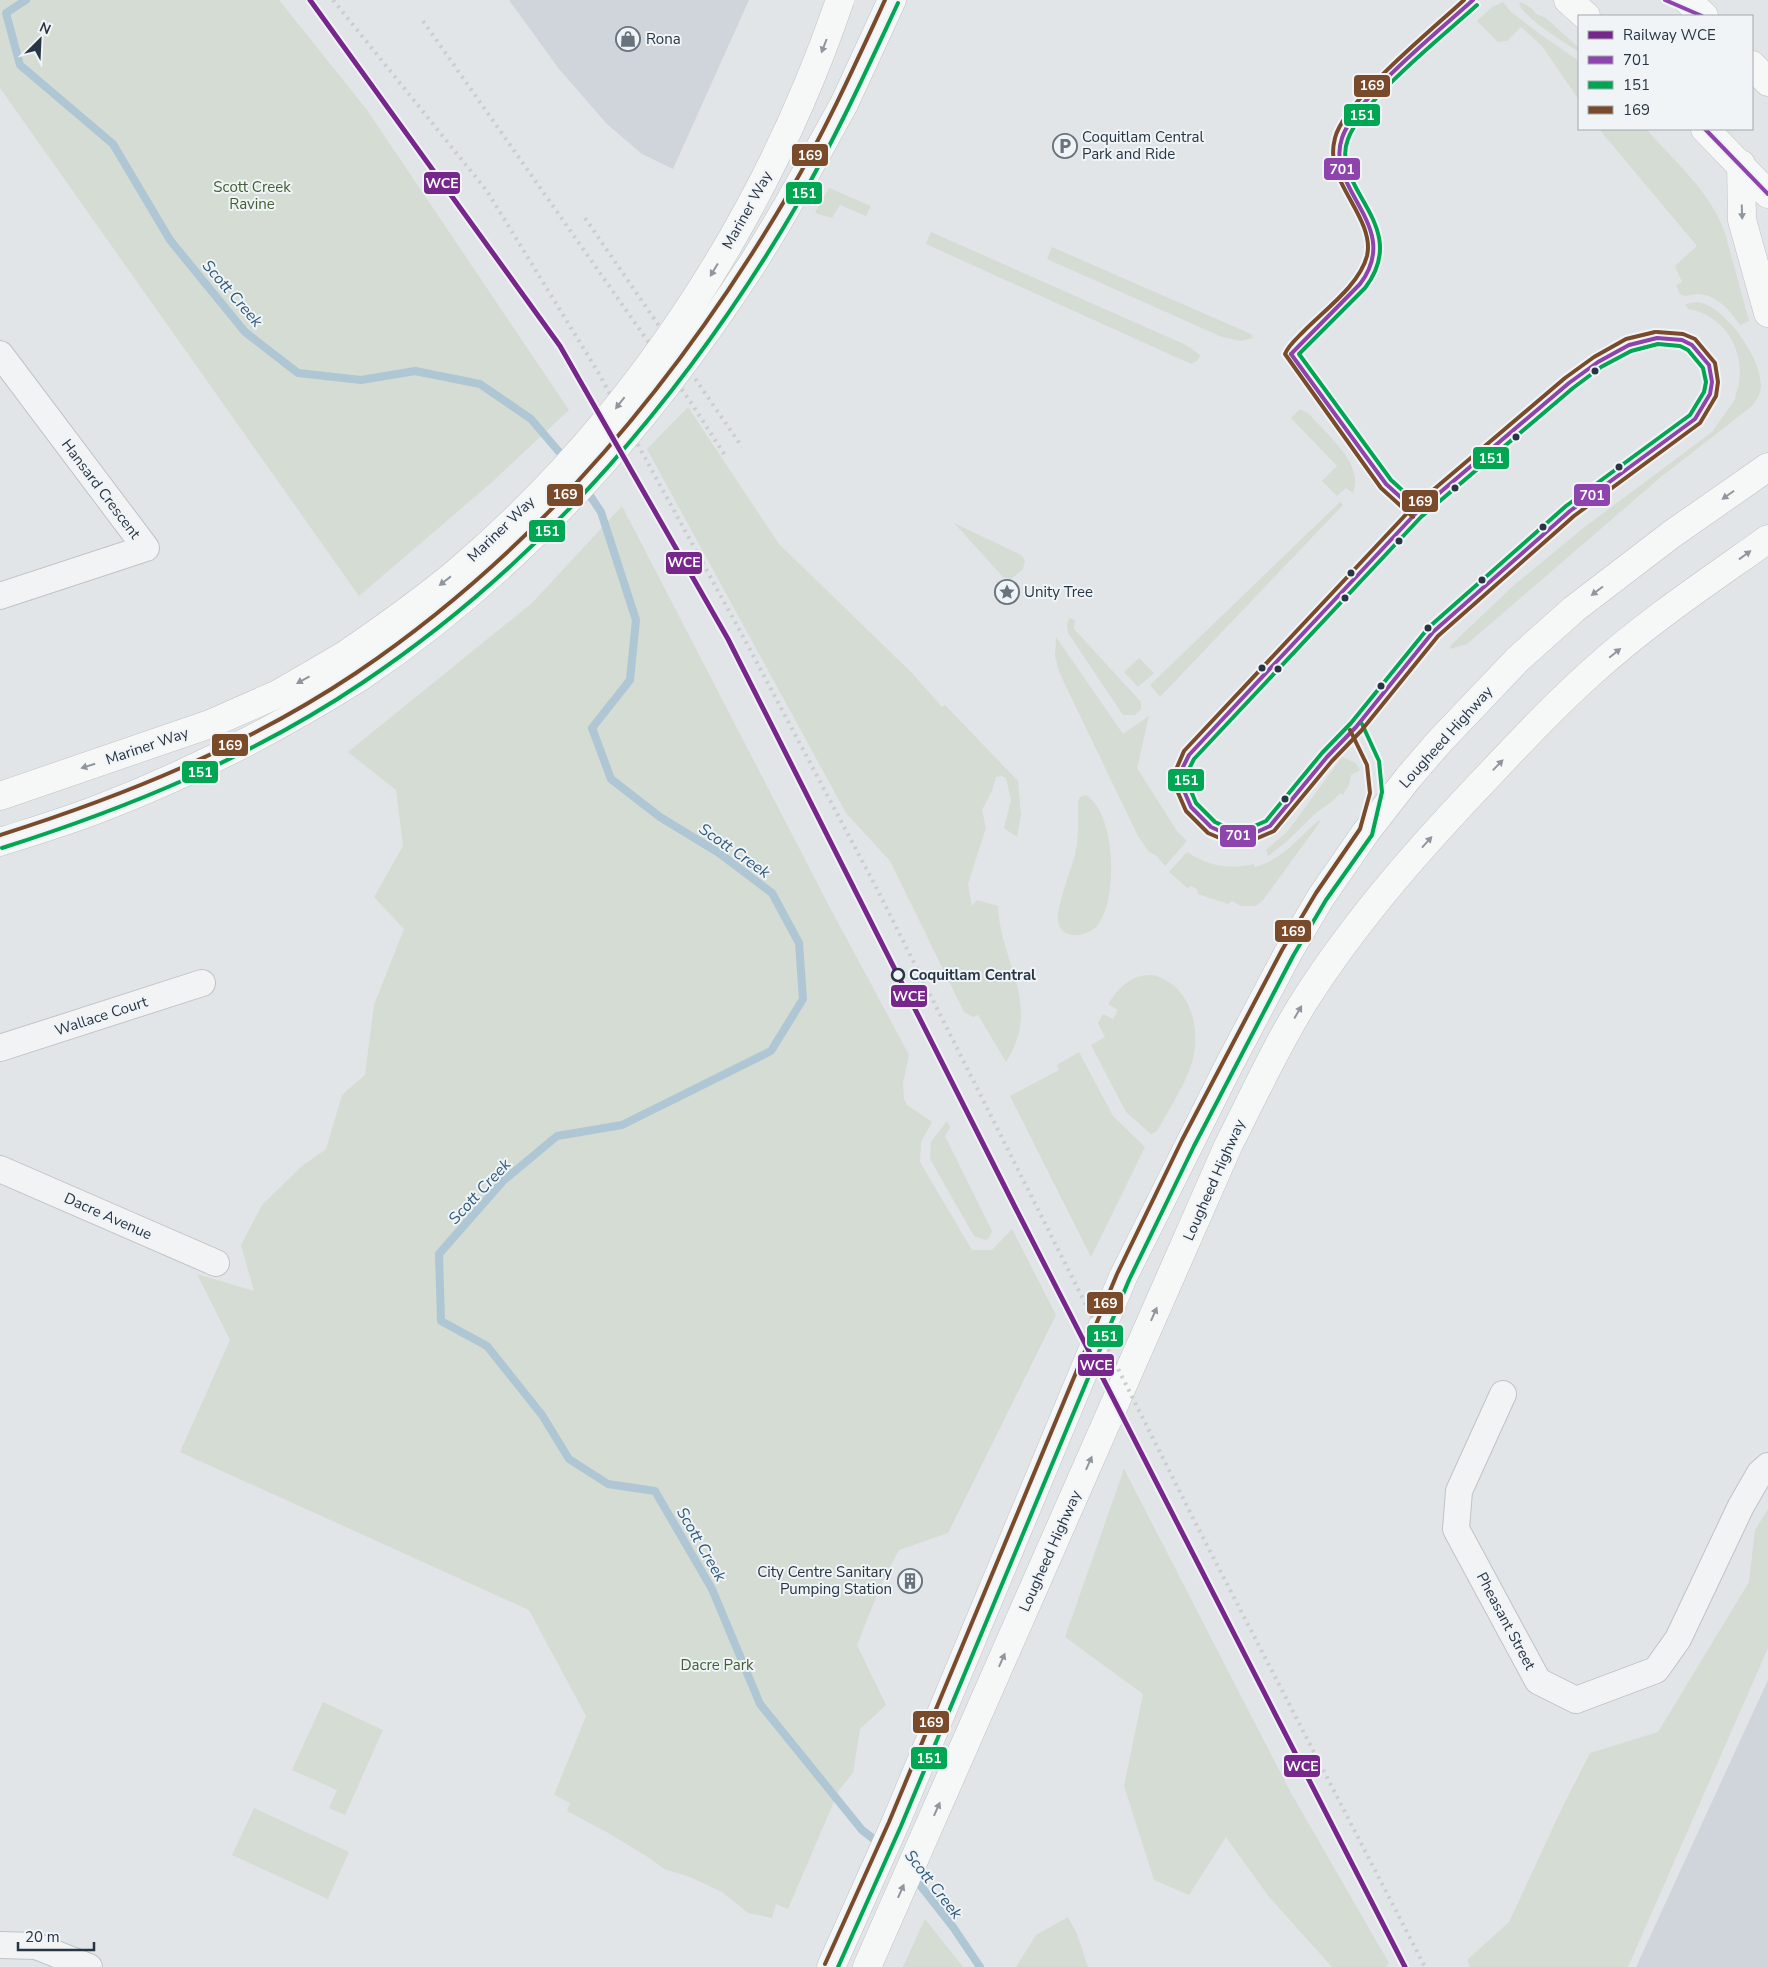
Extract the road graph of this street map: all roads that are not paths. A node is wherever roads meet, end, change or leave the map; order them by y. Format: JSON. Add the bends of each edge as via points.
{"nodes":[{"id":1,"x":840,"y":0,"type":"edge"},
{"id":2,"x":892,"y":0,"type":"edge"},
{"id":3,"x":1568,"y":0,"type":"edge"},
{"id":4,"x":1687,"y":0,"type":"edge"},
{"id":5,"x":1585,"y":15,"type":"edge"},
{"id":6,"x":1703,"y":15,"type":"edge"},
{"id":7,"x":1753,"y":66,"type":"edge"},
{"id":8,"x":1768,"y":82,"type":"edge"},
{"id":9,"x":1706,"y":130,"type":"edge"},
{"id":10,"x":1741,"y":164,"type":"junction"},
{"id":11,"x":1768,"y":194,"type":"edge"},
{"id":12,"x":1768,"y":313,"type":"edge"},
{"id":13,"x":0,"y":354,"type":"edge"},
{"id":14,"x":1768,"y":467,"type":"edge"},
{"id":15,"x":1768,"y":539,"type":"edge"},
{"id":16,"x":0,"y":596,"type":"edge"},
{"id":17,"x":352,"y":666,"type":"junction"},
{"id":18,"x":0,"y":796,"type":"edge"},
{"id":19,"x":0,"y":842,"type":"edge"},
{"id":20,"x":202,"y":983,"type":"dead end"},
{"id":21,"x":0,"y":1048,"type":"edge"},
{"id":22,"x":0,"y":1168,"type":"edge"},
{"id":23,"x":216,"y":1263,"type":"dead end"},
{"id":24,"x":1503,"y":1394,"type":"dead end"},
{"id":25,"x":1768,"y":1466,"type":"edge"},
{"id":26,"x":0,"y":1946,"type":"edge"},
{"id":27,"x":89,"y":1967,"type":"edge"},
{"id":28,"x":831,"y":1967,"type":"edge"},
{"id":29,"x":867,"y":1967,"type":"edge"}],
"edges":[{"from":1,"to":17,"type":"main road","name":"Mariner Way","one_way":true,"bridge":true,"via":[[777,155],[746,215],[712,273],[649,365],[588,441],[504,528],[457,572],[393,622]]},
{"from":2,"to":17,"type":"main road","name":"Mariner Way","bridge":true,"via":[[844,104],[788,204],[715,320],[669,383],[583,487],[458,605],[420,635]]},
{"from":3,"to":5,"type":"main road"},
{"from":4,"to":6,"type":"main road"},
{"from":7,"to":8,"type":"main road"},
{"from":9,"to":10,"type":"main road"},
{"from":10,"to":11,"type":"main road"},
{"from":10,"to":12,"type":"main road","one_way":true,"via":[[1742,220]]},
{"from":13,"to":16,"type":"street","name":"Hansard Crescent","via":[[146,548]]},
{"from":14,"to":28,"type":"main road","name":"Lougheed Highway","one_way":true,"via":[[1672,534],[1574,609],[1518,659],[1408,778],[1322,897],[1288,953],[1236,1052],[1123,1277],[895,1824]]},
{"from":29,"to":15,"type":"main road","name":"Lougheed Highway","one_way":true,"via":[[1224,1155],[1274,1054],[1305,1001],[1394,878],[1537,724],[1594,670],[1659,617]]},
{"from":17,"to":18,"type":"main road","name":"Mariner Way","one_way":true,"via":[[210,724]]},
{"from":17,"to":19,"type":"main road","name":"Mariner Way","via":[[262,735],[177,777],[100,809]]},
{"from":20,"to":21,"type":"street","name":"Wallace Court"},
{"from":22,"to":23,"type":"street","name":"Dacre Avenue"},
{"from":24,"to":25,"type":"street","name":"Pheasant Street","via":[[1459,1491],[1456,1529],[1538,1681],[1576,1700],[1656,1670],[1678,1639],[1741,1506],[1760,1473]]},
{"from":26,"to":27,"type":"street","via":[[48,1948]]}]}
